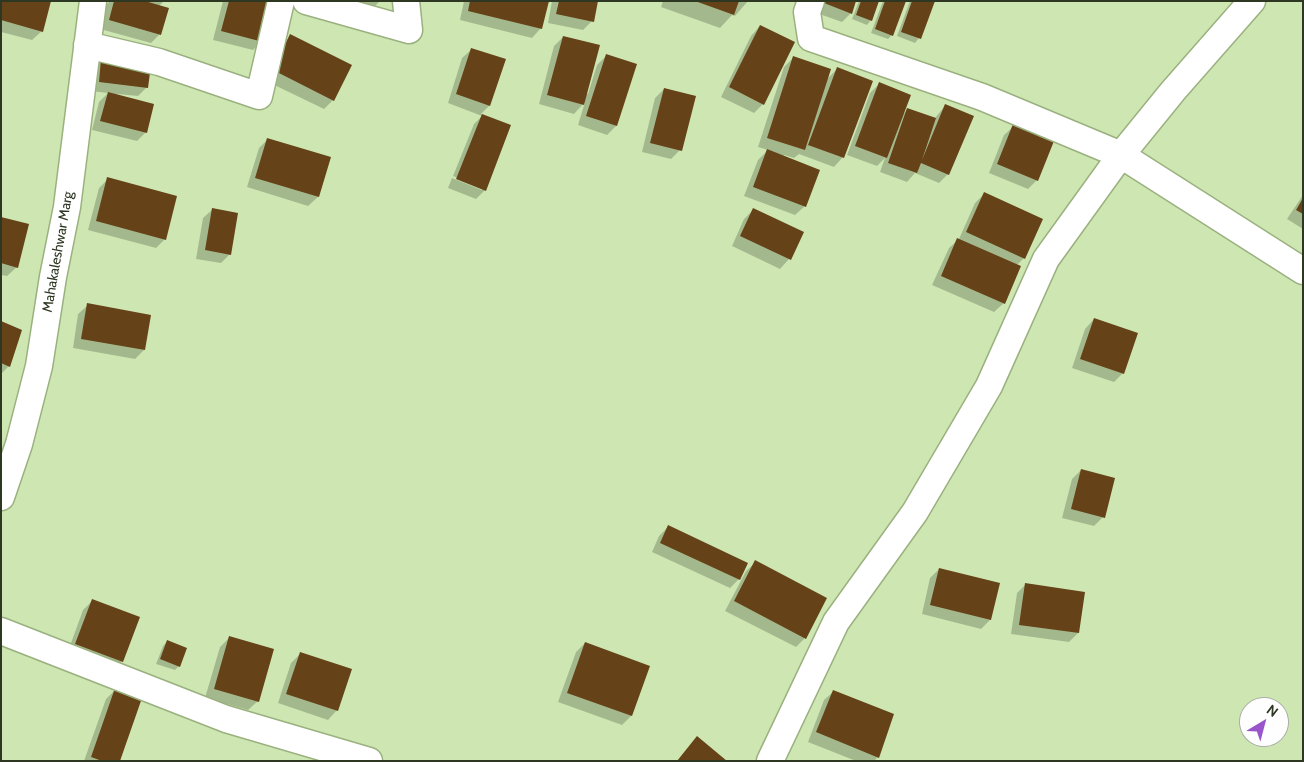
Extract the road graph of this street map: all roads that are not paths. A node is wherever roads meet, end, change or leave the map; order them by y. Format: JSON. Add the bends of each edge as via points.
{"nodes":[{"id":1,"x":93,"y":1,"type":"edge"},
{"id":2,"x":281,"y":1,"type":"edge"},
{"id":3,"x":306,"y":1,"type":"edge"},
{"id":4,"x":406,"y":1,"type":"edge"},
{"id":5,"x":811,"y":1,"type":"edge"},
{"id":6,"x":1252,"y":1,"type":"edge"},
{"id":7,"x":87,"y":45,"type":"junction"},
{"id":8,"x":1121,"y":155,"type":"junction"},
{"id":9,"x":1303,"y":271,"type":"edge"},
{"id":10,"x":1,"y":498,"type":"edge"},
{"id":11,"x":1,"y":631,"type":"edge"},
{"id":12,"x":369,"y":761,"type":"edge"},
{"id":13,"x":770,"y":761,"type":"edge"}],
"edges":[{"from":1,"to":7,"type":"street","name":"Mahakaleshwar Marg"},
{"from":2,"to":7,"type":"street","via":[[259,96],[159,62]]},
{"from":3,"to":4,"type":"street","via":[[409,30]]},
{"from":5,"to":8,"type":"street","via":[[807,12],[812,38],[982,97]]},
{"from":6,"to":8,"type":"street"},
{"from":7,"to":10,"type":"street","name":"Mahakaleshwar Marg","via":[[67,207],[52,277],[39,366]]},
{"from":8,"to":9,"type":"street"},
{"from":8,"to":13,"type":"street","via":[[1046,259],[989,386],[915,512],[836,622]]},
{"from":11,"to":12,"type":"street","via":[[226,719]]}]}
